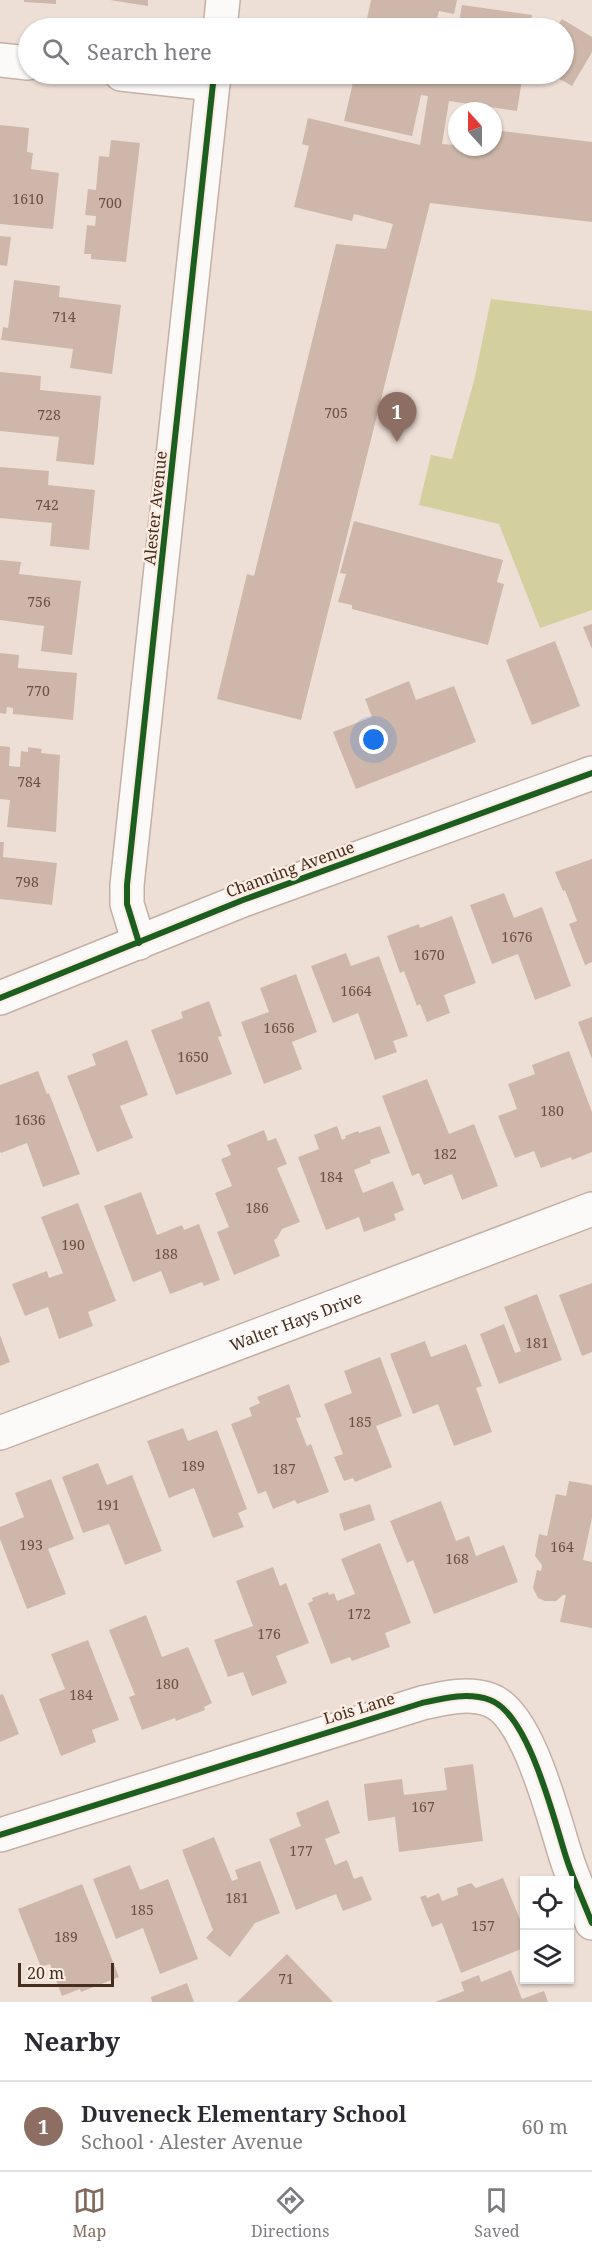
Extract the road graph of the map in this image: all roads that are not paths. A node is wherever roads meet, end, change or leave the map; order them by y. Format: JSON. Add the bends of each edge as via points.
{"nodes":[{"id":1,"x":223,"y":0,"type":"edge"},
{"id":2,"x":221,"y":18,"type":"edge"},
{"id":3,"x":0,"y":60,"type":"edge"},
{"id":4,"x":18,"y":62,"type":"edge"},
{"id":5,"x":212,"y":84,"type":"edge"},
{"id":6,"x":592,"y":773,"type":"edge"},
{"id":7,"x":139,"y":943,"type":"junction"},
{"id":8,"x":0,"y":998,"type":"edge"},
{"id":9,"x":592,"y":1209,"type":"edge"},
{"id":10,"x":0,"y":1433,"type":"edge"},
{"id":11,"x":0,"y":1835,"type":"edge"},
{"id":12,"x":592,"y":1923,"type":"edge"}],
"edges":[{"from":1,"to":2,"type":"street"},
{"from":3,"to":4,"type":"street"},
{"from":5,"to":7,"type":"street","name":"Alester Avenue","via":[[127,885],[127,904]]},
{"from":6,"to":7,"type":"street","name":"Channing Avenue","via":[[243,900]]},
{"from":7,"to":8,"type":"street","name":"Channing Avenue"},
{"from":9,"to":10,"type":"street","name":"Walter Hays Drive"},
{"from":11,"to":12,"type":"street","name":"Lois Lane","via":[[458,1695],[491,1700],[506,1710],[518,1726],[542,1779]]}]}
